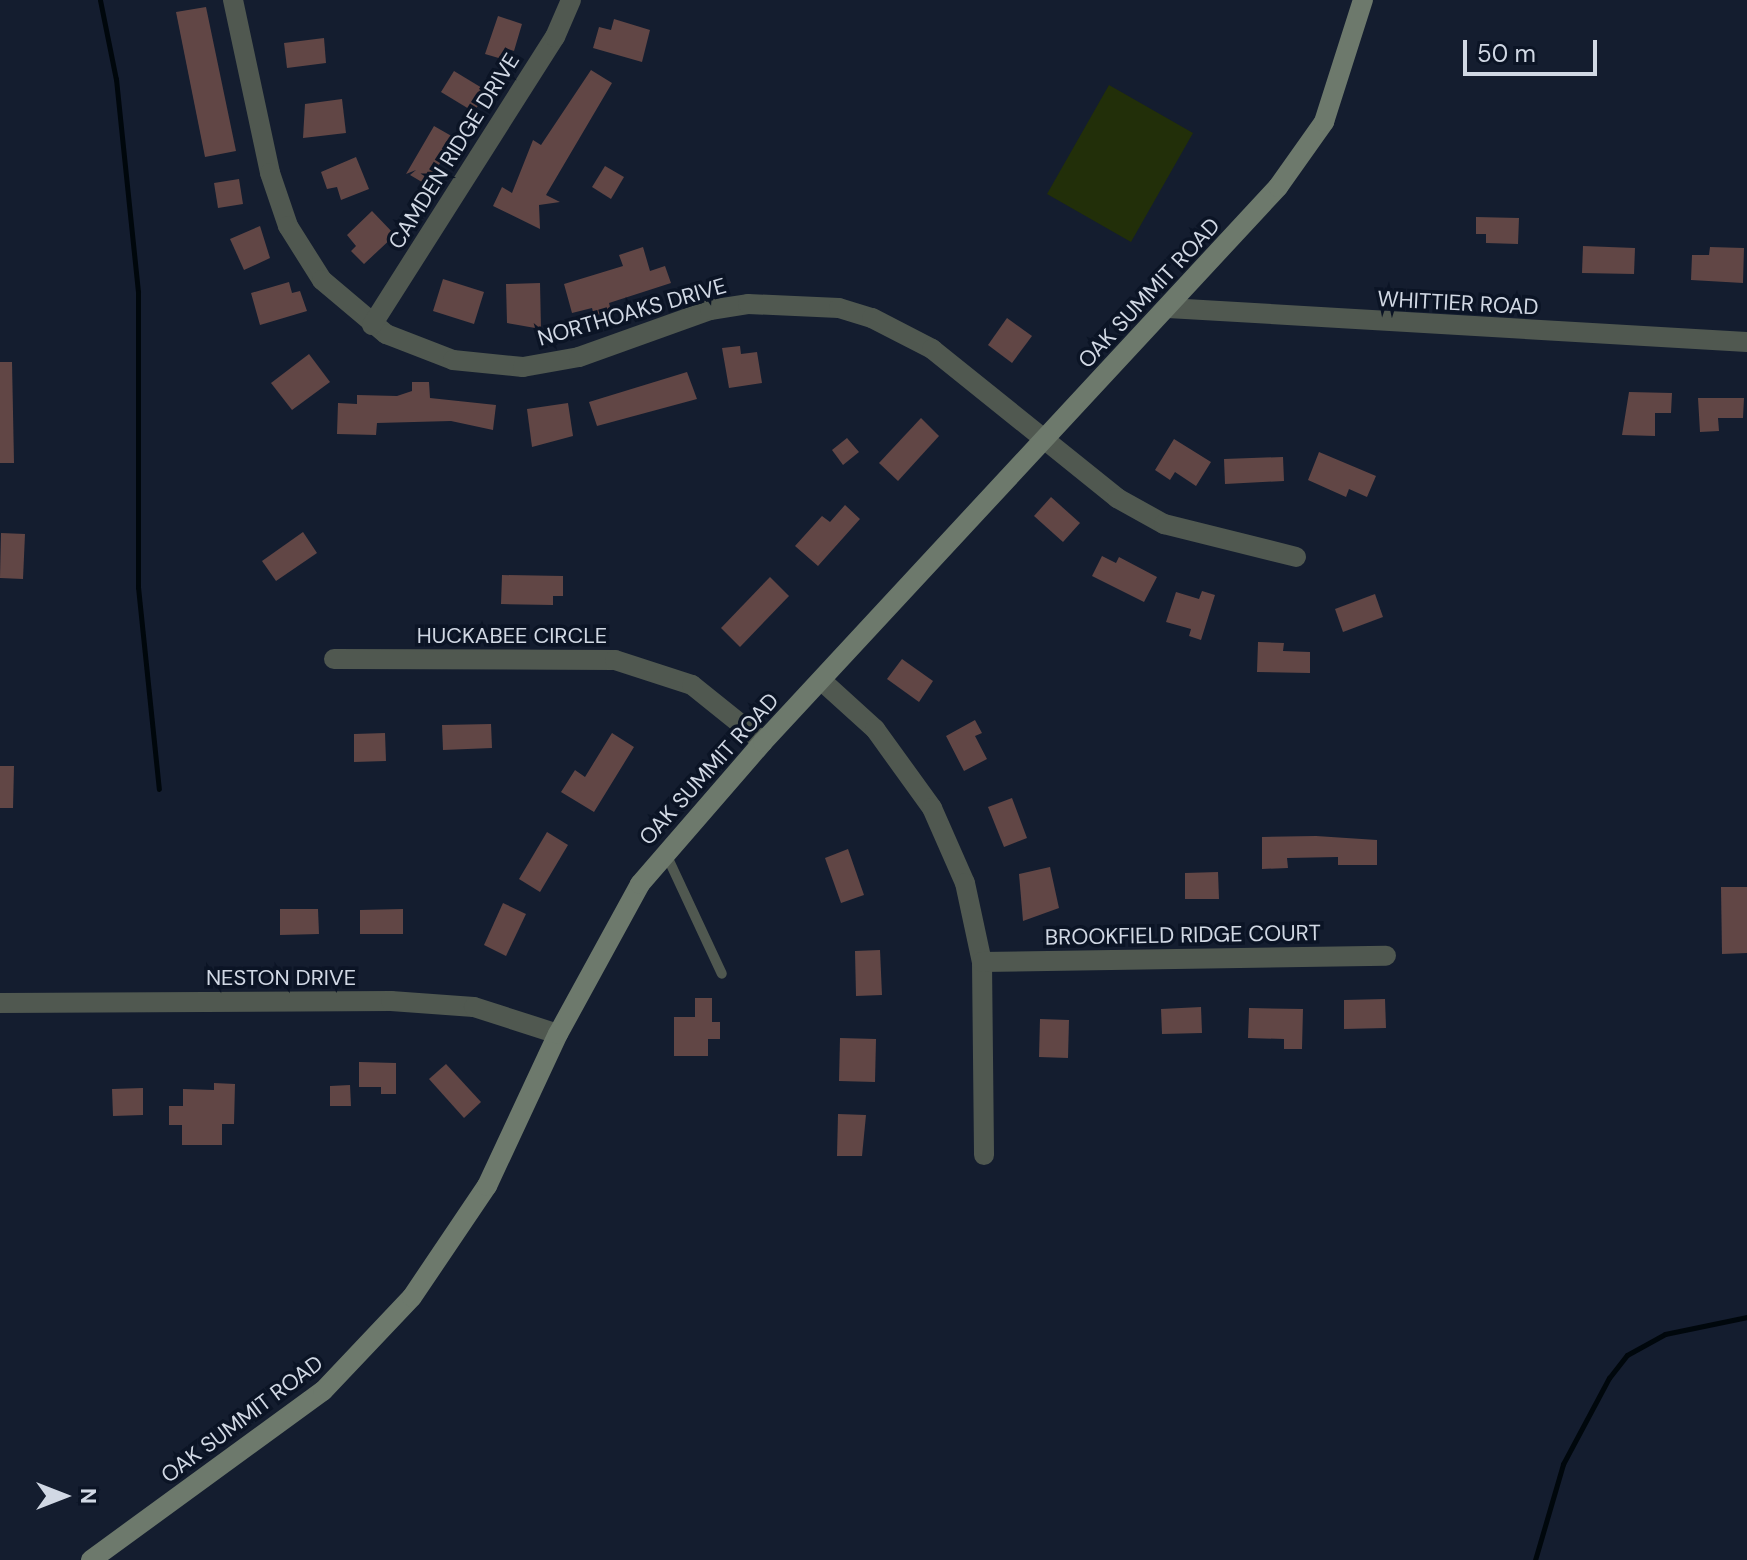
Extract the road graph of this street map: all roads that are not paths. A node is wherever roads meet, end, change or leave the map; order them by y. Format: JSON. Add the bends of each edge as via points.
{"nodes":[{"id":1,"x":233,"y":0,"type":"edge"},
{"id":2,"x":571,"y":0,"type":"edge"},
{"id":3,"x":1363,"y":0,"type":"edge"},
{"id":4,"x":1168,"y":308,"type":"junction"},
{"id":5,"x":372,"y":325,"type":"junction"},
{"id":6,"x":1747,"y":342,"type":"edge"},
{"id":7,"x":1045,"y":440,"type":"junction"},
{"id":8,"x":1296,"y":557,"type":"dead end"},
{"id":9,"x":334,"y":659,"type":"dead end"},
{"id":10,"x":822,"y":681,"type":"junction"},
{"id":11,"x":763,"y":742,"type":"junction"},
{"id":12,"x":665,"y":852,"type":"junction"},
{"id":13,"x":1386,"y":956,"type":"dead end"},
{"id":14,"x":982,"y":962,"type":"junction"},
{"id":15,"x":722,"y":974,"type":"dead end"},
{"id":16,"x":0,"y":1003,"type":"edge"},
{"id":17,"x":558,"y":1034,"type":"junction"},
{"id":18,"x":984,"y":1155,"type":"dead end"},
{"id":19,"x":91,"y":1560,"type":"edge"}],
"edges":[{"from":1,"to":5,"type":"street","name":"NORTHOAKS DRIVE","via":[[270,173],[288,226],[322,280]]},
{"from":2,"to":5,"type":"street","name":"CAMDEN RIDGE DRIVE","via":[[555,37]]},
{"from":3,"to":4,"type":"main road","name":"OAK SUMMIT ROAD","via":[[1337,92],[1307,149]]},
{"from":4,"to":6,"type":"street","name":"WHITTIER ROAD"},
{"from":4,"to":7,"type":"main road","name":"OAK SUMMIT ROAD"},
{"from":5,"to":7,"type":"street","name":"NORTHOAKS DRIVE","via":[[453,360],[523,367],[579,357],[710,310],[748,304],[839,308],[882,322],[932,349]]},
{"from":7,"to":8,"type":"street","name":"NORTHOAKS DRIVE","via":[[1117,498],[1164,524]]},
{"from":7,"to":10,"type":"main road","name":"OAK SUMMIT ROAD"},
{"from":9,"to":11,"type":"street","name":"HUCKABEE CIRCLE","via":[[615,660],[692,685]]},
{"from":10,"to":11,"type":"main road","name":"OAK SUMMIT ROAD"},
{"from":10,"to":14,"type":"street","via":[[875,729],[932,808],[965,883]]},
{"from":11,"to":12,"type":"main road","name":"OAK SUMMIT ROAD"},
{"from":12,"to":15,"type":"lane"},
{"from":12,"to":17,"type":"main road","name":"OAK SUMMIT ROAD","via":[[615,926]]},
{"from":13,"to":14,"type":"street","name":"BROOKFIELD RIDGE COURT"},
{"from":14,"to":18,"type":"street"},
{"from":16,"to":17,"type":"street","name":"NESTON DRIVE","via":[[391,1001],[474,1007]]},
{"from":17,"to":19,"type":"main road","name":"OAK SUMMIT ROAD","via":[[487,1186],[396,1315],[323,1391]]}]}
